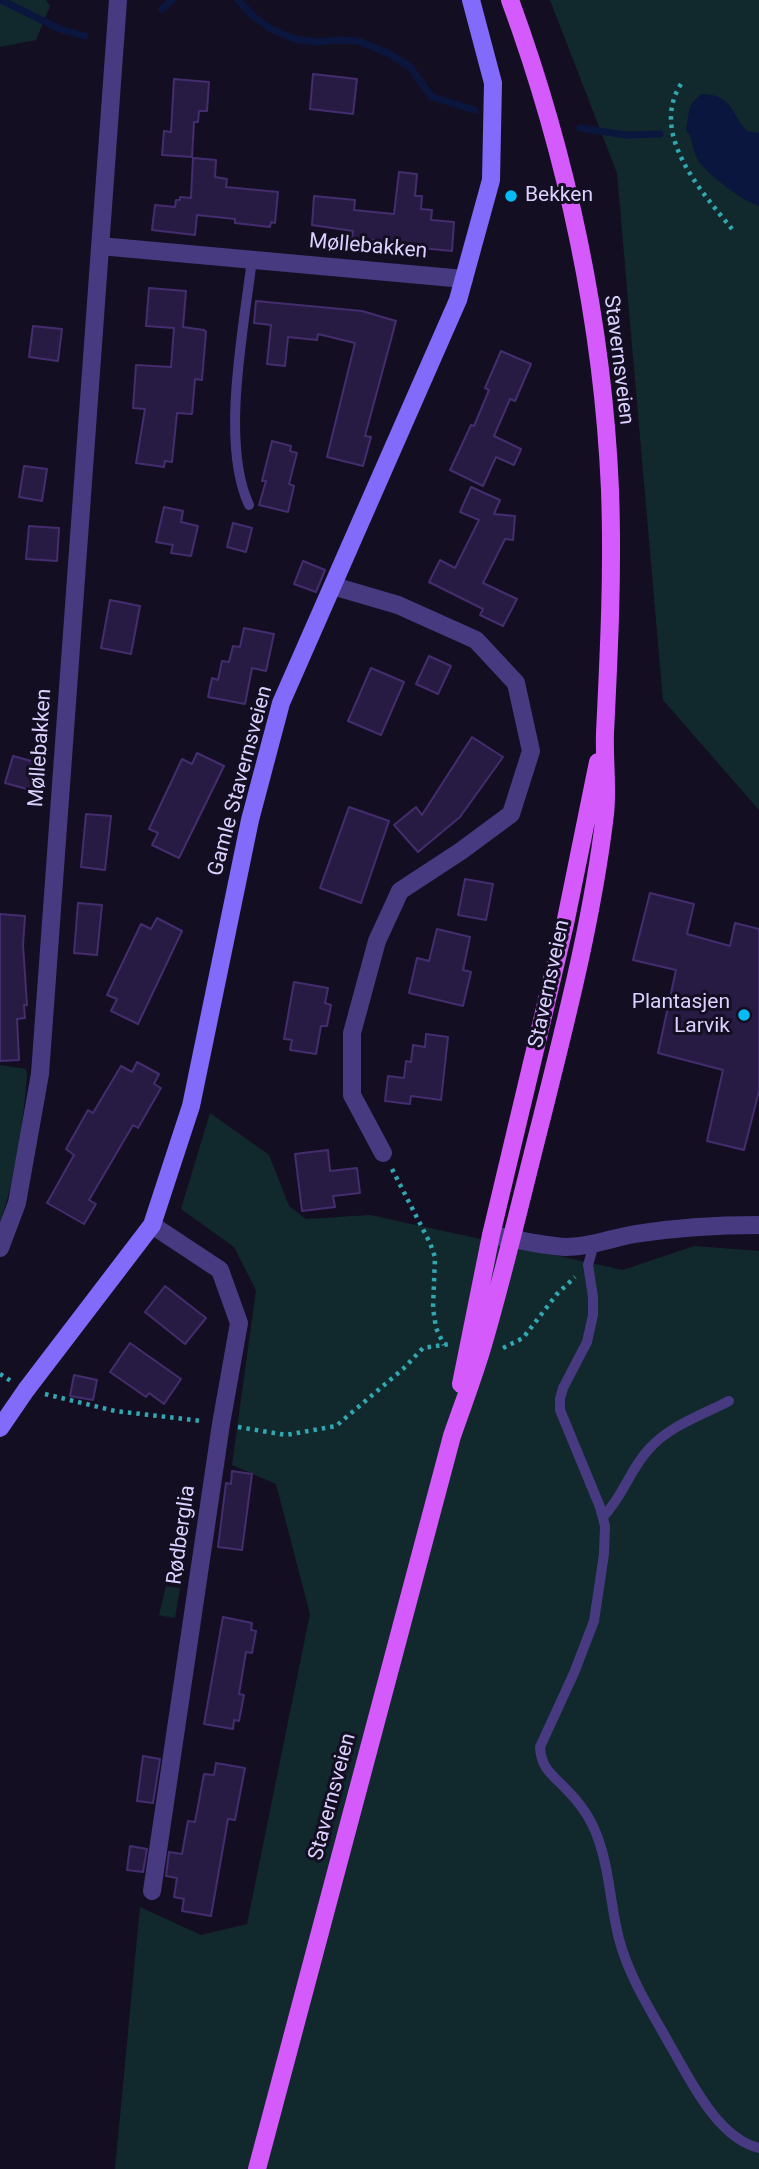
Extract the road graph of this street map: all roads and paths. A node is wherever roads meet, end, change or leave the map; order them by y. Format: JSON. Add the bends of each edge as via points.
{"nodes":[{"id":1,"x":118,"y":0,"type":"edge"},
{"id":2,"x":471,"y":0,"type":"edge"},
{"id":3,"x":510,"y":0,"type":"edge"},
{"id":4,"x":681,"y":84,"type":"dead end"},
{"id":5,"x":732,"y":229,"type":"dead end"},
{"id":6,"x":100,"y":246,"type":"junction"},
{"id":7,"x":252,"y":259,"type":"junction"},
{"id":8,"x":464,"y":278,"type":"junction"},
{"id":9,"x":249,"y":505,"type":"dead end"},
{"id":10,"x":333,"y":586,"type":"junction"},
{"id":11,"x":605,"y":735,"type":"junction"},
{"id":12,"x":383,"y":1153,"type":"joint"},
{"id":13,"x":152,"y":1225,"type":"junction"},
{"id":14,"x":759,"y":1225,"type":"edge"},
{"id":15,"x":491,"y":1234,"type":"junction"},
{"id":16,"x":512,"y":1238,"type":"junction"},
{"id":17,"x":594,"y":1244,"type":"junction"},
{"id":18,"x":0,"y":1248,"type":"edge"},
{"id":19,"x":588,"y":1265,"type":"junction"},
{"id":20,"x":444,"y":1345,"type":"dead end"},
{"id":21,"x":496,"y":1352,"type":"dead end"},
{"id":22,"x":729,"y":1401,"type":"dead end"},
{"id":23,"x":0,"y":1428,"type":"edge"},
{"id":24,"x":452,"y":1436,"type":"junction"},
{"id":25,"x":603,"y":1517,"type":"junction"},
{"id":26,"x":152,"y":1891,"type":"dead end"},
{"id":27,"x":759,"y":2148,"type":"edge"},
{"id":28,"x":257,"y":2169,"type":"edge"}],
"edges":[{"from":1,"to":6,"type":"street","name":"Møllebakken"},
{"from":2,"to":8,"type":"street","name":"Gamle Stavernsveien","via":[[493,83],[491,180]]},
{"from":3,"to":11,"type":"main road","name":"Stavernsveien","via":[[565,184],[598,357],[612,562]]},
{"from":4,"to":5,"type":"path","via":[[672,103],[676,142],[693,179]]},
{"from":6,"to":7,"type":"street","name":"Møllebakken"},
{"from":6,"to":18,"type":"street","name":"Møllebakken","via":[[40,1074],[17,1203]]},
{"from":7,"to":8,"type":"street","name":"Møllebakken"},
{"from":7,"to":9,"type":"lane","via":[[235,451]]},
{"from":8,"to":10,"type":"street","name":"Gamle Stavernsveien"},
{"from":10,"to":12,"type":"street","via":[[398,606],[476,640],[516,683],[531,751],[511,814],[400,891],[377,941],[352,1033],[352,1094]]},
{"from":10,"to":13,"type":"street","name":"Gamle Stavernsveien","via":[[281,703],[250,820],[191,1106]]},
{"from":11,"to":15,"type":"main road","name":"Stavernsveien"},
{"from":11,"to":16,"type":"main road","name":"Stavernsveien","via":[[605,810],[596,875]]},
{"from":12,"to":20,"type":"path","via":[[435,1257],[433,1308]]},
{"from":13,"to":23,"type":"street","name":"Gamle Stavernsveien"},
{"from":13,"to":26,"type":"street","name":"Rødberglia","via":[[220,1270],[239,1323]]},
{"from":14,"to":17,"type":"street","via":[[704,1225]]},
{"from":15,"to":16,"type":"street"},
{"from":15,"to":24,"type":"main road","name":"Stavernsveien"},
{"from":16,"to":17,"type":"street","via":[[566,1247]]},
{"from":16,"to":24,"type":"main road","name":"Stavernsveien","via":[[485,1341]]},
{"from":17,"to":19,"type":"lane"},
{"from":19,"to":21,"type":"path","via":[[557,1294],[523,1338]]},
{"from":19,"to":25,"type":"lane","via":[[593,1315],[587,1342],[560,1399]]},
{"from":22,"to":25,"type":"lane","via":[[665,1434],[648,1449]]},
{"from":24,"to":28,"type":"main road","name":"Stavernsveien"},
{"from":25,"to":27,"type":"lane","via":[[604,1554],[594,1621],[540,1747],[540,1758],[548,1774],[580,1805],[592,1824],[608,1874],[619,1938],[649,2010],[714,2114],[736,2137]]}]}
